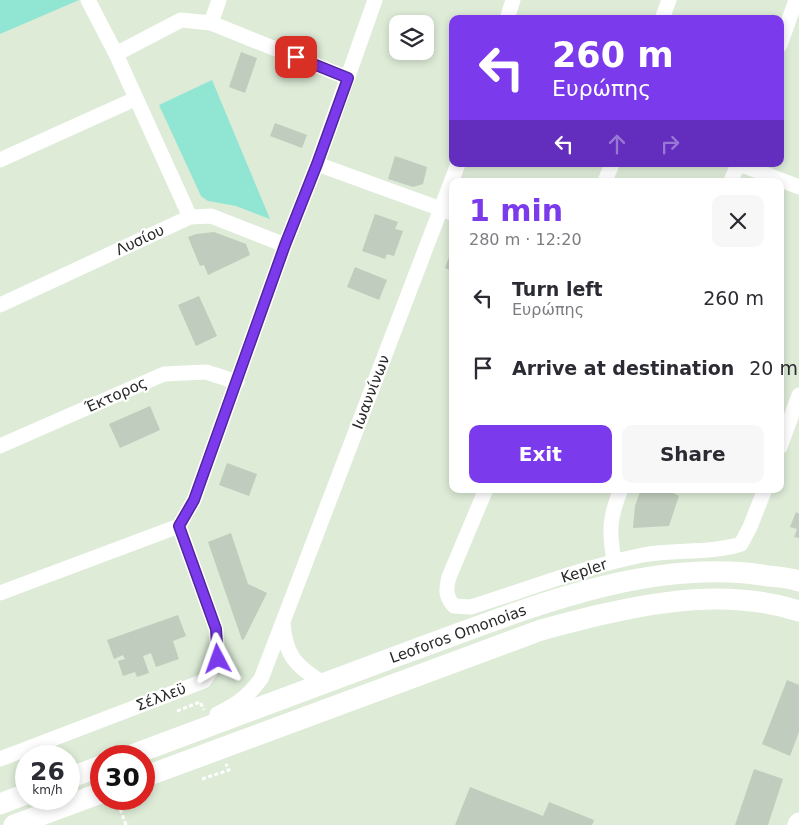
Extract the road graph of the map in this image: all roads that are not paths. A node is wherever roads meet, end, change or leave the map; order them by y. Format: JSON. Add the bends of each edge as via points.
{"nodes":[{"id":1,"x":88,"y":0,"type":"edge"},
{"id":2,"x":219,"y":0,"type":"edge"},
{"id":3,"x":375,"y":0,"type":"edge"},
{"id":4,"x":513,"y":0,"type":"edge"},
{"id":5,"x":669,"y":0,"type":"edge"},
{"id":6,"x":796,"y":0,"type":"edge"},
{"id":7,"x":508,"y":15,"type":"edge"},
{"id":8,"x":663,"y":15,"type":"edge"},
{"id":9,"x":211,"y":23,"type":"junction"},
{"id":10,"x":784,"y":34,"type":"edge"},
{"id":11,"x":116,"y":54,"type":"junction"},
{"id":12,"x":348,"y":78,"type":"junction"},
{"id":13,"x":135,"y":99,"type":"junction"},
{"id":14,"x":2,"y":154,"type":"edge"},
{"id":15,"x":317,"y":164,"type":"junction"},
{"id":16,"x":746,"y":167,"type":"edge"},
{"id":17,"x":775,"y":178,"type":"edge"},
{"id":18,"x":784,"y":181,"type":"edge"},
{"id":19,"x":799,"y":187,"type":"edge"},
{"id":20,"x":447,"y":211,"type":"edge"},
{"id":21,"x":190,"y":217,"type":"junction"},
{"id":22,"x":285,"y":245,"type":"junction"},
{"id":23,"x":0,"y":306,"type":"edge"},
{"id":24,"x":237,"y":382,"type":"junction"},
{"id":25,"x":799,"y":395,"type":"edge"},
{"id":26,"x":784,"y":436,"type":"edge"},
{"id":27,"x":0,"y":446,"type":"edge"},
{"id":28,"x":484,"y":493,"type":"edge"},
{"id":29,"x":619,"y":493,"type":"edge"},
{"id":30,"x":763,"y":493,"type":"edge"},
{"id":31,"x":179,"y":526,"type":"junction"},
{"id":32,"x":614,"y":562,"type":"junction"},
{"id":33,"x":799,"y":581,"type":"edge"},
{"id":34,"x":0,"y":593,"type":"edge"},
{"id":35,"x":799,"y":611,"type":"edge"},
{"id":36,"x":283,"y":621,"type":"junction"},
{"id":37,"x":324,"y":683,"type":"junction"},
{"id":38,"x":178,"y":738,"type":"junction"},
{"id":39,"x":155,"y":746,"type":"edge"},
{"id":40,"x":0,"y":759,"type":"edge"},
{"id":41,"x":155,"y":773,"type":"edge"},
{"id":42,"x":15,"y":798,"type":"edge"},
{"id":43,"x":0,"y":804,"type":"edge"},
{"id":44,"x":90,"y":804,"type":"edge"},
{"id":45,"x":14,"y":825,"type":"edge"}],
"edges":[{"from":1,"to":11,"type":"street"},
{"from":2,"to":9,"type":"street"},
{"from":3,"to":12,"type":"street"},
{"from":4,"to":7,"type":"street"},
{"from":5,"to":8,"type":"street"},
{"from":6,"to":10,"type":"street"},
{"from":9,"to":11,"type":"street","via":[[181,20]]},
{"from":9,"to":12,"type":"street"},
{"from":11,"to":13,"type":"street"},
{"from":12,"to":15,"type":"street"},
{"from":13,"to":14,"type":"street"},
{"from":13,"to":21,"type":"street"},
{"from":15,"to":20,"type":"street"},
{"from":15,"to":22,"type":"street"},
{"from":16,"to":17,"type":"street"},
{"from":18,"to":19,"type":"street"},
{"from":20,"to":36,"type":"street","name":"Ιωαννίνων"},
{"from":21,"to":22,"type":"street","name":"Λυσίου","via":[[211,216]]},
{"from":21,"to":23,"type":"street","name":"Λυσίου"},
{"from":22,"to":24,"type":"street"},
{"from":24,"to":27,"type":"street","name":"Έκτορος","via":[[206,372],[164,374]]},
{"from":24,"to":31,"type":"street","via":[[194,500]]},
{"from":25,"to":26,"type":"street"},
{"from":28,"to":32,"type":"street","name":"Kepler","via":[[449,577],[446,591],[454,606],[471,607]]},
{"from":29,"to":32,"type":"street","via":[[610,518]]},
{"from":30,"to":32,"type":"street","name":"Kepler","via":[[741,544],[645,554]]},
{"from":31,"to":34,"type":"street"},
{"from":31,"to":40,"type":"street","name":"Σέλλεϋ","via":[[216,629],[218,659],[204,681]]},
{"from":33,"to":37,"type":"main road","name":"Leoforos Omonoias","via":[[745,573],[698,571],[641,578],[531,608]]},
{"from":35,"to":41,"type":"main road","name":"Leoforos Omonoias","via":[[785,606],[736,600],[698,599],[599,614],[541,630]]},
{"from":36,"to":37,"type":"street","name":"Ιωαννίνων","via":[[288,650],[296,663]]},
{"from":36,"to":38,"type":"street","name":"Ιωαννίνων","via":[[260,678],[248,696]]},
{"from":37,"to":38,"type":"main road","name":"Leoforos Omonoias"},
{"from":38,"to":39,"type":"main road","name":"Leoforos Omonoias"},
{"from":42,"to":43,"type":"main road"},
{"from":44,"to":45,"type":"main road"}]}
